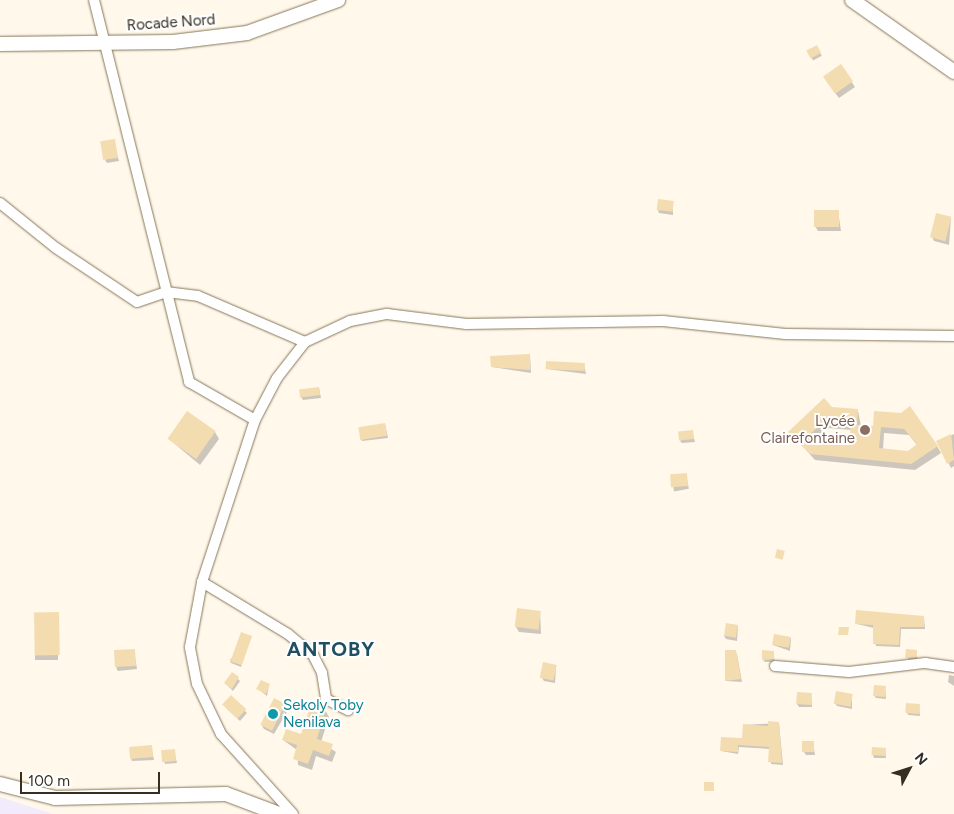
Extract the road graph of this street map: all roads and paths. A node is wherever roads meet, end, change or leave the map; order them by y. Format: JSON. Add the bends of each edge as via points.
{"nodes":[{"id":1,"x":94,"y":0,"type":"edge"},
{"id":2,"x":338,"y":0,"type":"edge"},
{"id":3,"x":852,"y":0,"type":"edge"},
{"id":4,"x":104,"y":43,"type":"junction"},
{"id":5,"x":0,"y":44,"type":"edge"},
{"id":6,"x":954,"y":72,"type":"edge"},
{"id":7,"x":0,"y":203,"type":"edge"},
{"id":8,"x":166,"y":292,"type":"junction"},
{"id":9,"x":954,"y":336,"type":"edge"},
{"id":10,"x":305,"y":342,"type":"junction"},
{"id":11,"x":254,"y":420,"type":"junction"},
{"id":12,"x":202,"y":582,"type":"junction"},
{"id":13,"x":775,"y":666,"type":"dead end"},
{"id":14,"x":954,"y":667,"type":"edge"},
{"id":15,"x":348,"y":710,"type":"dead end"},
{"id":16,"x":0,"y":784,"type":"edge"},
{"id":17,"x":279,"y":814,"type":"edge"},
{"id":18,"x":292,"y":814,"type":"edge"}],
"edges":[{"from":1,"to":4,"type":"street"},
{"from":2,"to":4,"type":"main road","name":"Rocade Nord","via":[[246,33]]},
{"from":3,"to":6,"type":"main road"},
{"from":4,"to":5,"type":"main road","name":"Rocade Nord"},
{"from":4,"to":8,"type":"street"},
{"from":7,"to":8,"type":"street","via":[[56,248],[137,302]]},
{"from":8,"to":10,"type":"street","via":[[198,296]]},
{"from":8,"to":11,"type":"street","via":[[189,382]]},
{"from":9,"to":10,"type":"street","via":[[785,334],[663,322],[466,324],[388,314],[350,320]]},
{"from":10,"to":11,"type":"street","via":[[282,371]]},
{"from":11,"to":12,"type":"street"},
{"from":12,"to":15,"type":"street","via":[[288,634],[313,655],[322,672],[326,699]]},
{"from":12,"to":18,"type":"street","via":[[190,647],[197,684],[238,758]]},
{"from":13,"to":14,"type":"street","via":[[848,672],[925,663]]},
{"from":16,"to":17,"type":"main road","via":[[55,798],[226,794]]}]}
